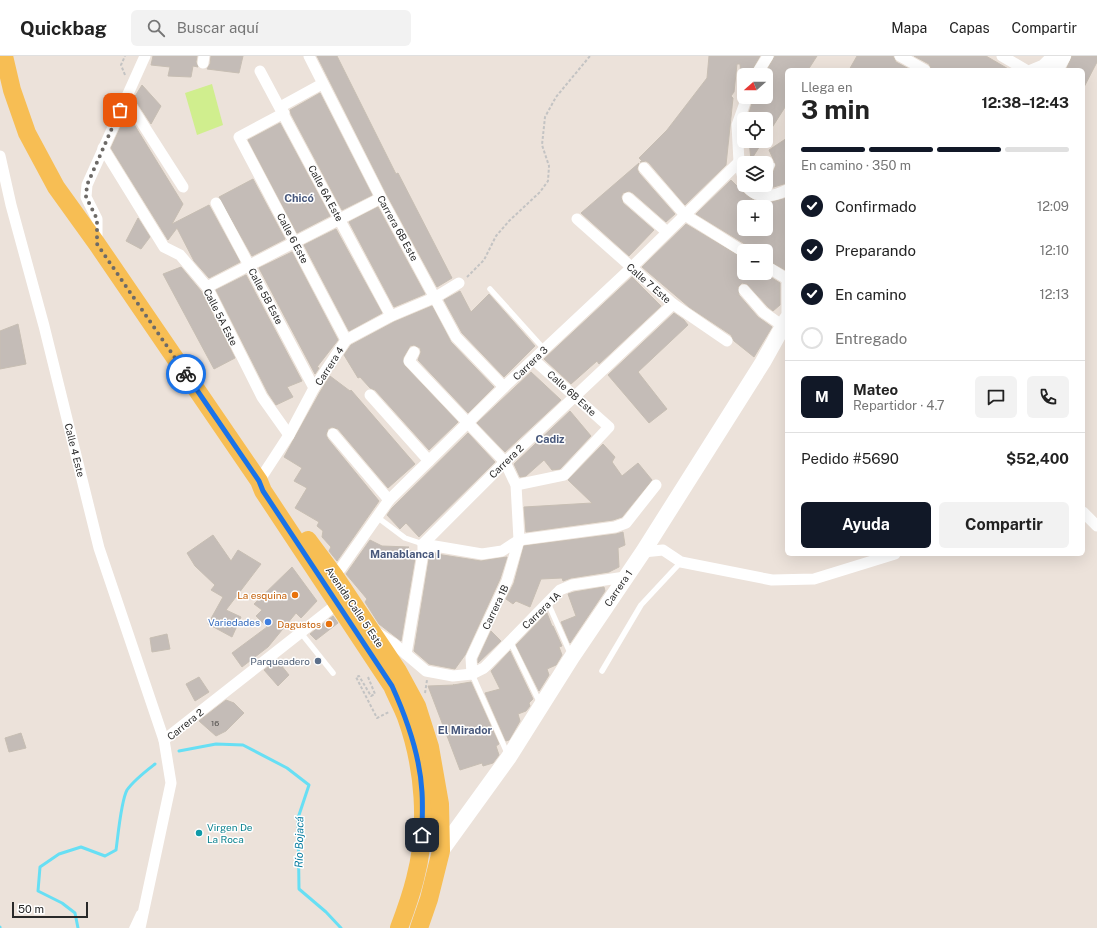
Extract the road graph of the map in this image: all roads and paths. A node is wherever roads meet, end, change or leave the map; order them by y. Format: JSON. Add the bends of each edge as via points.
{"nodes":[{"id":1,"x":4,"y":56,"type":"edge"},
{"id":2,"x":125,"y":56,"type":"edge"},
{"id":3,"x":145,"y":56,"type":"edge"},
{"id":4,"x":309,"y":56,"type":"edge"},
{"id":5,"x":590,"y":56,"type":"edge"},
{"id":6,"x":768,"y":56,"type":"edge"},
{"id":7,"x":900,"y":56,"type":"edge"},
{"id":8,"x":1002,"y":56,"type":"edge"},
{"id":9,"x":1057,"y":59,"type":"edge"},
{"id":10,"x":760,"y":68,"type":"edge"},
{"id":11,"x":921,"y":68,"type":"edge"},
{"id":12,"x":1023,"y":68,"type":"edge"},
{"id":13,"x":1036,"y":68,"type":"edge"},
{"id":14,"x":260,"y":71,"type":"dead end"},
{"id":15,"x":322,"y":84,"type":"junction"},
{"id":16,"x":128,"y":93,"type":"junction"},
{"id":17,"x":745,"y":104,"type":"edge"},
{"id":18,"x":282,"y":110,"type":"junction"},
{"id":19,"x":104,"y":148,"type":"junction"},
{"id":20,"x":0,"y":156,"type":"edge"},
{"id":21,"x":739,"y":156,"type":"edge"},
{"id":22,"x":737,"y":164,"type":"edge"},
{"id":23,"x":644,"y":168,"type":"dead end"},
{"id":24,"x":183,"y":187,"type":"dead end"},
{"id":25,"x":785,"y":191,"type":"edge"},
{"id":26,"x":752,"y":192,"type":"edge"},
{"id":27,"x":761,"y":192,"type":"edge"},
{"id":28,"x":759,"y":196,"type":"junction"},
{"id":29,"x":381,"y":198,"type":"junction"},
{"id":30,"x":628,"y":198,"type":"dead end"},
{"id":31,"x":216,"y":204,"type":"dead end"},
{"id":32,"x":685,"y":215,"type":"junction"},
{"id":33,"x":340,"y":219,"type":"junction"},
{"id":34,"x":576,"y":219,"type":"dead end"},
{"id":35,"x":667,"y":232,"type":"junction"},
{"id":36,"x":295,"y":242,"type":"junction"},
{"id":37,"x":97,"y":244,"type":"junction"},
{"id":38,"x":737,"y":248,"type":"edge"},
{"id":39,"x":250,"y":266,"type":"junction"},
{"id":40,"x":631,"y":268,"type":"junction"},
{"id":41,"x":773,"y":271,"type":"edge"},
{"id":42,"x":785,"y":279,"type":"edge"},
{"id":43,"x":459,"y":283,"type":"joint"},
{"id":44,"x":207,"y":287,"type":"junction"},
{"id":45,"x":490,"y":289,"type":"dead end"},
{"id":46,"x":744,"y":290,"type":"dead end"},
{"id":47,"x":436,"y":297,"type":"junction"},
{"id":48,"x":673,"y":304,"type":"junction"},
{"id":49,"x":391,"y":316,"type":"junction"},
{"id":50,"x":785,"y":320,"type":"edge"},
{"id":51,"x":785,"y":322,"type":"edge"},
{"id":52,"x":346,"y":340,"type":"junction"},
{"id":53,"x":726,"y":341,"type":"dead end"},
{"id":54,"x":544,"y":349,"type":"junction"},
{"id":55,"x":414,"y":352,"type":"dead end"},
{"id":56,"x":534,"y":360,"type":"junction"},
{"id":57,"x":504,"y":387,"type":"junction"},
{"id":58,"x":314,"y":388,"type":"junction"},
{"id":59,"x":370,"y":394,"type":"dead end"},
{"id":60,"x":576,"y":396,"type":"junction"},
{"id":61,"x":468,"y":423,"type":"junction"},
{"id":62,"x":333,"y":434,"type":"dead end"},
{"id":63,"x":289,"y":435,"type":"junction"},
{"id":64,"x":429,"y":461,"type":"junction"},
{"id":65,"x":504,"y":462,"type":"junction"},
{"id":66,"x":259,"y":481,"type":"junction"},
{"id":67,"x":656,"y":485,"type":"dead end"},
{"id":68,"x":516,"y":486,"type":"junction"},
{"id":69,"x":389,"y":500,"type":"junction"},
{"id":70,"x":1085,"y":514,"type":"edge"},
{"id":71,"x":377,"y":517,"type":"junction"},
{"id":72,"x":1097,"y":526,"type":"edge"},
{"id":73,"x":519,"y":540,"type":"junction"},
{"id":74,"x":423,"y":544,"type":"junction"},
{"id":75,"x":643,"y":552,"type":"junction"},
{"id":76,"x":889,"y":556,"type":"edge"},
{"id":77,"x":681,"y":562,"type":"junction"},
{"id":78,"x":334,"y":575,"type":"junction"},
{"id":79,"x":625,"y":577,"type":"junction"},
{"id":80,"x":548,"y":602,"type":"junction"},
{"id":81,"x":337,"y":604,"type":"junction"},
{"id":82,"x":368,"y":626,"type":"junction"},
{"id":83,"x":301,"y":633,"type":"junction"},
{"id":84,"x":510,"y":641,"type":"junction"},
{"id":85,"x":406,"y":654,"type":"junction"},
{"id":86,"x":572,"y":657,"type":"junction"},
{"id":87,"x":378,"y":666,"type":"junction"},
{"id":88,"x":602,"y":671,"type":"dead end"},
{"id":89,"x":333,"y":673,"type":"dead end"},
{"id":90,"x":472,"y":674,"type":"junction"},
{"id":91,"x":542,"y":706,"type":"junction"},
{"id":92,"x":382,"y":716,"type":"dead end"},
{"id":93,"x":164,"y":740,"type":"junction"},
{"id":94,"x":422,"y":746,"type":"junction"},
{"id":95,"x":509,"y":757,"type":"junction"},
{"id":96,"x":442,"y":851,"type":"junction"},
{"id":97,"x":147,"y":896,"type":"junction"},
{"id":98,"x":132,"y":928,"type":"edge"},
{"id":99,"x":140,"y":928,"type":"edge"},
{"id":100,"x":399,"y":928,"type":"edge"},
{"id":101,"x":419,"y":928,"type":"edge"}],
"edges":[{"from":1,"to":37,"type":"main road","name":"Avenida Calle 5 Este","via":[[12,90],[27,133],[56,187]]},
{"from":2,"to":16,"type":"path","via":[[121,65]]},
{"from":3,"to":16,"type":"street"},
{"from":4,"to":15,"type":"street","name":"Carrera 6B Este"},
{"from":5,"to":43,"type":"path","via":[[556,97],[545,117],[542,145],[549,166],[548,181],[496,236],[484,260]]},
{"from":6,"to":10,"type":"street"},
{"from":7,"to":11,"type":"street"},
{"from":8,"to":12,"type":"street"},
{"from":9,"to":13,"type":"street"},
{"from":14,"to":18,"type":"street","name":"Calle 6A Este"},
{"from":15,"to":18,"type":"street"},
{"from":15,"to":29,"type":"street","name":"Carrera 6B Este"},
{"from":16,"to":19,"type":"street"},
{"from":16,"to":24,"type":"street"},
{"from":17,"to":21,"type":"street","via":[[738,125]]},
{"from":18,"to":33,"type":"street","name":"Calle 6A Este"},
{"from":18,"to":36,"type":"street","name":"Calle 6 Este","via":[[239,137]]},
{"from":19,"to":37,"type":"street","via":[[87,185],[86,197],[97,219]]},
{"from":19,"to":44,"type":"street","name":"Calle 5A Este","via":[[164,248],[180,255]]},
{"from":20,"to":93,"type":"street","name":"Calle 4 Este","via":[[99,548]]},
{"from":22,"to":32,"type":"street","name":"Carrera 3"},
{"from":23,"to":32,"type":"street"},
{"from":25,"to":28,"type":"street"},
{"from":26,"to":28,"type":"street"},
{"from":27,"to":28,"type":"lane"},
{"from":29,"to":33,"type":"street"},
{"from":29,"to":47,"type":"street","name":"Carrera 6B Este"},
{"from":30,"to":35,"type":"street"},
{"from":31,"to":39,"type":"street","name":"Calle 5B Este"},
{"from":32,"to":35,"type":"street","name":"Carrera 3"},
{"from":32,"to":38,"type":"street"},
{"from":33,"to":36,"type":"street"},
{"from":33,"to":49,"type":"street","name":"Calle 6A Este"},
{"from":34,"to":40,"type":"street","name":"Calle 7 Este"},
{"from":35,"to":40,"type":"street","name":"Carrera 3"},
{"from":36,"to":39,"type":"street"},
{"from":36,"to":52,"type":"street","name":"Calle 6 Este"},
{"from":37,"to":66,"type":"main road","name":"Avenida Calle 5 Este"},
{"from":39,"to":44,"type":"street"},
{"from":39,"to":58,"type":"street","name":"Calle 5B Este"},
{"from":40,"to":48,"type":"street","name":"Calle 7 Este"},
{"from":40,"to":54,"type":"street","name":"Carrera 3"},
{"from":41,"to":42,"type":"street"},
{"from":43,"to":47,"type":"street","name":"Carrera 4"},
{"from":44,"to":63,"type":"street","name":"Calle 5A Este","via":[[262,397]]},
{"from":45,"to":54,"type":"lane"},
{"from":46,"to":50,"type":"street","via":[[763,312]]},
{"from":47,"to":49,"type":"street","name":"Carrera 4"},
{"from":47,"to":57,"type":"street","name":"Carrera 6B Este","via":[[456,337]]},
{"from":48,"to":53,"type":"street","name":"Calle 7 Este"},
{"from":48,"to":60,"type":"street","name":"Carrera 2"},
{"from":49,"to":52,"type":"street","name":"Carrera 4"},
{"from":51,"to":75,"type":"street","name":"Carrera 1","via":[[763,362]]},
{"from":52,"to":58,"type":"street","name":"Carrera 4"},
{"from":54,"to":56,"type":"street","name":"Carrera 3"},
{"from":55,"to":61,"type":"street","via":[[409,361]]},
{"from":56,"to":57,"type":"street","name":"Carrera 3"},
{"from":56,"to":60,"type":"street","name":"Calle 6B Este"},
{"from":57,"to":61,"type":"street","name":"Carrera 3"},
{"from":58,"to":63,"type":"street","name":"Carrera 4"},
{"from":59,"to":64,"type":"street"},
{"from":60,"to":65,"type":"street","name":"Carrera 2"},
{"from":60,"to":68,"type":"street","name":"Calle 6B Este","via":[[610,427],[564,475]]},
{"from":61,"to":64,"type":"street","name":"Carrera 3"},
{"from":61,"to":65,"type":"street"},
{"from":62,"to":69,"type":"street"},
{"from":63,"to":66,"type":"street","name":"Carrera 4"},
{"from":64,"to":69,"type":"street","name":"Carrera 3"},
{"from":65,"to":68,"type":"street","name":"Carrera 1B"},
{"from":65,"to":74,"type":"street","name":"Carrera 2"},
{"from":66,"to":78,"type":"main road","name":"Avenida Calle 5 Este","via":[[269,487]]},
{"from":66,"to":81,"type":"main road","name":"Avenida Calle 5 Este"},
{"from":67,"to":73,"type":"street","via":[[626,523],[615,527]]},
{"from":68,"to":73,"type":"street","name":"Carrera 1B"},
{"from":69,"to":71,"type":"street","name":"Carrera 3"},
{"from":70,"to":72,"type":"street"},
{"from":71,"to":74,"type":"lane","via":[[405,538]]},
{"from":71,"to":78,"type":"street","name":"Carrera 3"},
{"from":73,"to":74,"type":"street","via":[[502,551],[482,554]]},
{"from":73,"to":90,"type":"street","name":"Carrera 1B","via":[[508,581],[471,658]]},
{"from":74,"to":85,"type":"street"},
{"from":75,"to":77,"type":"street","via":[[663,550]]},
{"from":75,"to":79,"type":"street","name":"Carrera 1"},
{"from":76,"to":77,"type":"street","via":[[814,579],[772,580]]},
{"from":77,"to":88,"type":"lane","via":[[641,605]]},
{"from":78,"to":82,"type":"main road","name":"Avenida Calle 5 Este"},
{"from":79,"to":80,"type":"street","name":"Carrera 1A","via":[[572,585],[560,590]]},
{"from":79,"to":86,"type":"street","name":"Carrera 1"},
{"from":80,"to":84,"type":"street","name":"Carrera 1A"},
{"from":80,"to":86,"type":"lane"},
{"from":81,"to":83,"type":"street","name":"Carrera 2"},
{"from":81,"to":87,"type":"main road","name":"Avenida Calle 5 Este"},
{"from":82,"to":85,"type":"street"},
{"from":82,"to":94,"type":"main road","name":"Avenida Calle 5 Este","via":[[398,671],[416,706]]},
{"from":83,"to":89,"type":"lane"},
{"from":83,"to":93,"type":"street","name":"Carrera 2"},
{"from":84,"to":90,"type":"street","name":"Carrera 1A","via":[[484,668]]},
{"from":84,"to":91,"type":"lane"},
{"from":85,"to":90,"type":"street","via":[[426,671],[453,676]]},
{"from":86,"to":91,"type":"street","name":"Carrera 1"},
{"from":87,"to":92,"type":"path","via":[[366,672],[375,694],[371,696],[359,676],[356,677],[377,718]]},
{"from":87,"to":94,"type":"main road","name":"Avenida Calle 5 Este","via":[[392,686]]},
{"from":90,"to":95,"type":"lane"},
{"from":91,"to":95,"type":"street","name":"Carrera 1"},
{"from":93,"to":97,"type":"street","name":"Carrera 2","via":[[170,783]]},
{"from":94,"to":96,"type":"main road","via":[[440,804]]},
{"from":94,"to":100,"type":"main road","via":[[422,835],[416,877]]},
{"from":95,"to":96,"type":"street","name":"Carrera 1"},
{"from":96,"to":101,"type":"main road"},
{"from":97,"to":98,"type":"lane"},
{"from":97,"to":99,"type":"street","name":"Carrera 2"}]}
